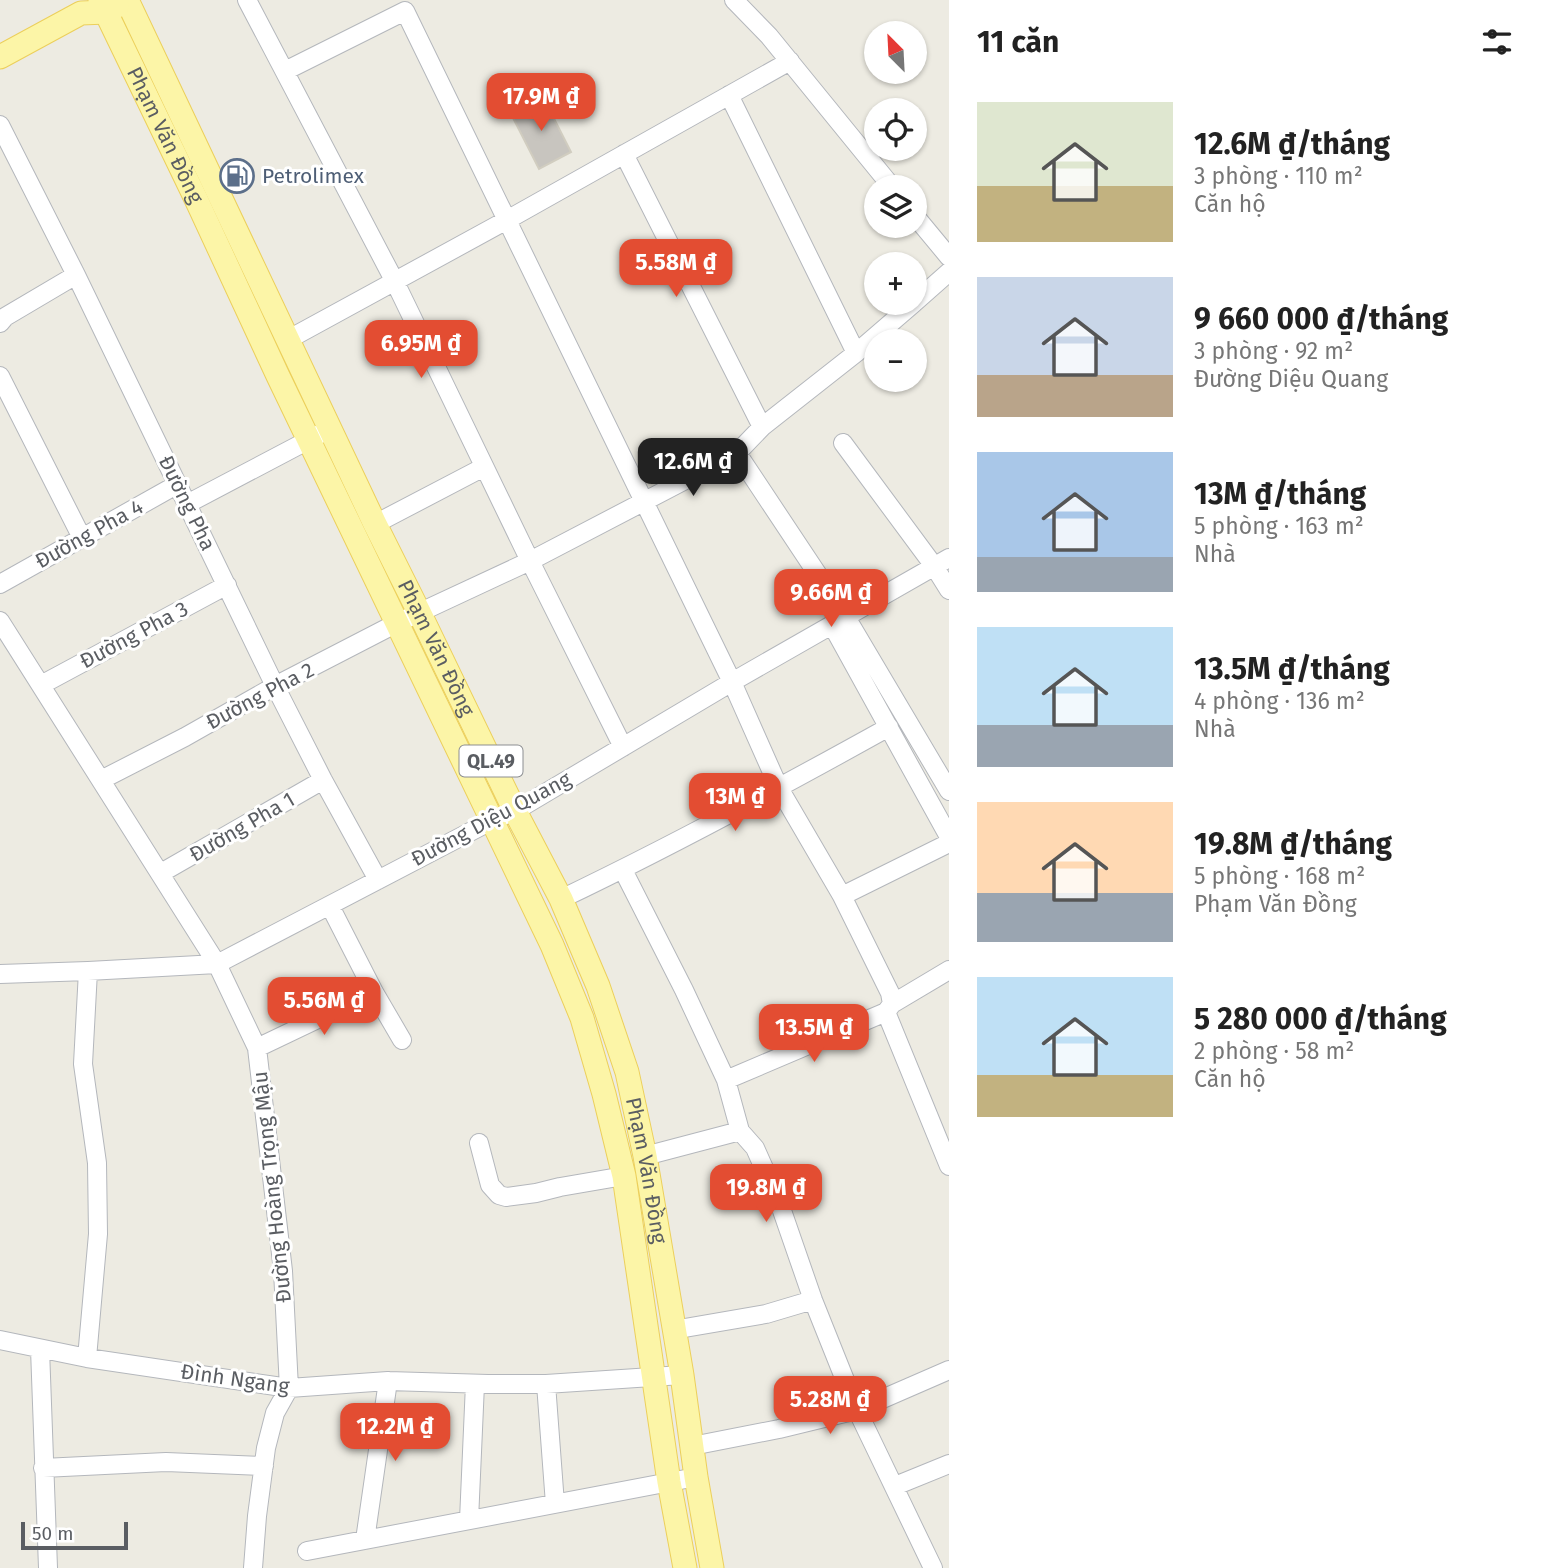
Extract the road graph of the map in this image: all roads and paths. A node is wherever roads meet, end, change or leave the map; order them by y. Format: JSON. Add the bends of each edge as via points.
{"nodes":[{"id":1,"x":128,"y":0,"type":"edge"},
{"id":2,"x":247,"y":0,"type":"edge"},
{"id":3,"x":734,"y":0,"type":"edge"},
{"id":4,"x":94,"y":6,"type":"edge"},
{"id":5,"x":0,"y":57,"type":"edge"},
{"id":6,"x":790,"y":61,"type":"junction"},
{"id":7,"x":285,"y":71,"type":"junction"},
{"id":8,"x":729,"y":95,"type":"junction"},
{"id":9,"x":0,"y":125,"type":"edge"},
{"id":10,"x":624,"y":154,"type":"junction"},
{"id":11,"x":882,"y":175,"type":"edge"},
{"id":12,"x":507,"y":220,"type":"junction"},
{"id":13,"x":927,"y":230,"type":"edge"},
{"id":14,"x":949,"y":257,"type":"edge"},
{"id":15,"x":949,"y":272,"type":"edge"},
{"id":16,"x":76,"y":275,"type":"junction"},
{"id":17,"x":395,"y":282,"type":"junction"},
{"id":18,"x":927,"y":291,"type":"edge"},
{"id":19,"x":900,"y":315,"type":"edge"},
{"id":20,"x":0,"y":323,"type":"edge"},
{"id":21,"x":289,"y":340,"type":"junction"},
{"id":22,"x":856,"y":353,"type":"junction"},
{"id":23,"x":0,"y":376,"type":"edge"},
{"id":24,"x":762,"y":427,"type":"junction"},
{"id":25,"x":331,"y":428,"type":"junction"},
{"id":26,"x":309,"y":440,"type":"junction"},
{"id":27,"x":843,"y":443,"type":"dead end"},
{"id":28,"x":737,"y":453,"type":"junction"},
{"id":29,"x":484,"y":467,"type":"junction"},
{"id":30,"x":178,"y":484,"type":"junction"},
{"id":31,"x":643,"y":502,"type":"junction"},
{"id":32,"x":187,"y":504,"type":"junction"},
{"id":33,"x":375,"y":524,"type":"junction"},
{"id":34,"x":82,"y":538,"type":"junction"},
{"id":35,"x":530,"y":561,"type":"junction"},
{"id":36,"x":942,"y":562,"type":"edge"},
{"id":37,"x":0,"y":584,"type":"edge"},
{"id":38,"x":227,"y":585,"type":"junction"},
{"id":39,"x":949,"y":590,"type":"edge"},
{"id":40,"x":419,"y":612,"type":"junction"},
{"id":41,"x":839,"y":621,"type":"junction"},
{"id":42,"x":397,"y":623,"type":"junction"},
{"id":43,"x":1,"y":624,"type":"edge"},
{"id":44,"x":732,"y":682,"type":"junction"},
{"id":45,"x":41,"y":685,"type":"junction"},
{"id":46,"x":275,"y":686,"type":"junction"},
{"id":47,"x":889,"y":727,"type":"junction"},
{"id":48,"x":623,"y":747,"type":"junction"},
{"id":49,"x":101,"y":780,"type":"junction"},
{"id":50,"x":323,"y":780,"type":"junction"},
{"id":51,"x":779,"y":788,"type":"junction"},
{"id":52,"x":949,"y":791,"type":"edge"},
{"id":53,"x":515,"y":811,"type":"junction"},
{"id":54,"x":491,"y":821,"type":"junction"},
{"id":55,"x":949,"y":837,"type":"edge"},
{"id":56,"x":949,"y":843,"type":"edge"},
{"id":57,"x":623,"y":870,"type":"junction"},
{"id":58,"x":161,"y":873,"type":"junction"},
{"id":59,"x":378,"y":880,"type":"junction"},
{"id":60,"x":842,"y":896,"type":"junction"},
{"id":61,"x":561,"y":899,"type":"junction"},
{"id":62,"x":330,"y":906,"type":"junction"},
{"id":63,"x":217,"y":964,"type":"junction"},
{"id":64,"x":949,"y":970,"type":"edge"},
{"id":65,"x":88,"y":971,"type":"junction"},
{"id":66,"x":0,"y":974,"type":"edge"},
{"id":67,"x":374,"y":992,"type":"junction"},
{"id":68,"x":889,"y":1008,"type":"junction"},
{"id":69,"x":402,"y":1040,"type":"dead end"},
{"id":70,"x":257,"y":1048,"type":"junction"},
{"id":71,"x":726,"y":1080,"type":"junction"},
{"id":72,"x":740,"y":1131,"type":"junction"},
{"id":73,"x":479,"y":1143,"type":"dead end"},
{"id":74,"x":645,"y":1156,"type":"junction"},
{"id":75,"x":949,"y":1166,"type":"edge"},
{"id":76,"x":624,"y":1176,"type":"junction"},
{"id":77,"x":813,"y":1300,"type":"junction"},
{"id":78,"x":673,"y":1330,"type":"junction"},
{"id":79,"x":0,"y":1340,"type":"edge"},
{"id":80,"x":40,"y":1349,"type":"junction"},
{"id":81,"x":87,"y":1358,"type":"junction"},
{"id":82,"x":949,"y":1370,"type":"edge"},
{"id":83,"x":682,"y":1375,"type":"junction"},
{"id":84,"x":654,"y":1377,"type":"junction"},
{"id":85,"x":388,"y":1381,"type":"junction"},
{"id":86,"x":475,"y":1384,"type":"junction"},
{"id":87,"x":546,"y":1384,"type":"junction"},
{"id":88,"x":289,"y":1388,"type":"junction"},
{"id":89,"x":857,"y":1410,"type":"junction"},
{"id":90,"x":692,"y":1446,"type":"junction"},
{"id":91,"x":949,"y":1464,"type":"edge"},
{"id":92,"x":264,"y":1466,"type":"junction"},
{"id":93,"x":43,"y":1468,"type":"junction"},
{"id":94,"x":696,"y":1477,"type":"junction"},
{"id":95,"x":669,"y":1482,"type":"junction"},
{"id":96,"x":895,"y":1486,"type":"junction"},
{"id":97,"x":555,"y":1504,"type":"junction"},
{"id":98,"x":469,"y":1520,"type":"junction"},
{"id":99,"x":365,"y":1540,"type":"junction"},
{"id":100,"x":307,"y":1551,"type":"dead end"},
{"id":101,"x":48,"y":1568,"type":"edge"},
{"id":102,"x":253,"y":1568,"type":"edge"},
{"id":103,"x":685,"y":1568,"type":"edge"},
{"id":104,"x":712,"y":1568,"type":"edge"},
{"id":105,"x":933,"y":1568,"type":"edge"}],
"edges":[{"from":1,"to":4,"type":"main road"},
{"from":1,"to":21,"type":"main road","name":"Phạm Văn Đồng","number":"QL.49"},
{"from":2,"to":7,"type":"street"},
{"from":3,"to":6,"type":"street"},
{"from":4,"to":5,"type":"main road"},
{"from":4,"to":26,"type":"main road","name":"Phạm Văn Đồng","number":"QL.49","via":[[190,187]]},
{"from":6,"to":8,"type":"street"},
{"from":6,"to":11,"type":"street"},
{"from":7,"to":12,"type":"street","via":[[405,11]]},
{"from":7,"to":17,"type":"street"},
{"from":8,"to":10,"type":"street"},
{"from":8,"to":22,"type":"street"},
{"from":9,"to":16,"type":"street","name":"Đường Pha"},
{"from":10,"to":12,"type":"street"},
{"from":10,"to":24,"type":"street"},
{"from":12,"to":17,"type":"street"},
{"from":12,"to":31,"type":"street"},
{"from":13,"to":14,"type":"street"},
{"from":15,"to":18,"type":"street","name":"Đường Pha 2"},
{"from":16,"to":20,"type":"street"},
{"from":16,"to":30,"type":"street","name":"Đường Pha"},
{"from":17,"to":21,"type":"street"},
{"from":17,"to":29,"type":"street"},
{"from":19,"to":22,"type":"street","name":"Đường Pha 2"},
{"from":21,"to":25,"type":"main road","name":"Phạm Văn Đồng","number":"QL.49"},
{"from":22,"to":24,"type":"street","name":"Đường Pha 2"},
{"from":23,"to":34,"type":"street"},
{"from":24,"to":28,"type":"street","name":"Đường Pha 2"},
{"from":25,"to":26,"type":"street"},
{"from":25,"to":33,"type":"main road","name":"Phạm Văn Đồng","number":"QL.49"},
{"from":26,"to":32,"type":"street"},
{"from":26,"to":42,"type":"main road","name":"Phạm Văn Đồng","number":"QL.49"},
{"from":27,"to":36,"type":"street"},
{"from":28,"to":31,"type":"street","name":"Đường Pha 2"},
{"from":28,"to":41,"type":"street"},
{"from":29,"to":33,"type":"street"},
{"from":29,"to":35,"type":"street"},
{"from":30,"to":32,"type":"street","name":"Đường Pha"},
{"from":30,"to":34,"type":"street","name":"Đường Pha 4"},
{"from":31,"to":35,"type":"street","name":"Đường Pha 2"},
{"from":31,"to":44,"type":"street"},
{"from":32,"to":38,"type":"street","name":"Đường Pha"},
{"from":33,"to":40,"type":"main road","name":"Phạm Văn Đồng","number":"QL.49"},
{"from":34,"to":37,"type":"street","name":"Đường Pha 4"},
{"from":35,"to":40,"type":"street","name":"Đường Pha 2"},
{"from":35,"to":48,"type":"street"},
{"from":36,"to":39,"type":"street"},
{"from":36,"to":41,"type":"street","name":"Đường Diệu Quang"},
{"from":38,"to":45,"type":"street","name":"Đường Pha 3"},
{"from":38,"to":46,"type":"street","name":"Đường Pha"},
{"from":40,"to":42,"type":"street","name":"Đường Pha 2"},
{"from":40,"to":53,"type":"main road","name":"Phạm Văn Đồng","number":"QL.49"},
{"from":41,"to":44,"type":"street","name":"Đường Diệu Quang"},
{"from":41,"to":47,"type":"street"},
{"from":41,"to":52,"type":"street"},
{"from":42,"to":46,"type":"street","name":"Đường Pha 2"},
{"from":42,"to":54,"type":"main road","name":"Phạm Văn Đồng","number":"QL.49"},
{"from":43,"to":45,"type":"street","name":"Đường Hoàng Trọng Mậu"},
{"from":44,"to":48,"type":"street","name":"Đường Diệu Quang"},
{"from":44,"to":51,"type":"street"},
{"from":45,"to":49,"type":"street","name":"Đường Hoàng Trọng Mậu"},
{"from":46,"to":49,"type":"street","name":"Đường Pha 2"},
{"from":46,"to":50,"type":"street","name":"Đường Pha"},
{"from":47,"to":51,"type":"street"},
{"from":47,"to":55,"type":"street"},
{"from":48,"to":53,"type":"street","name":"Đường Diệu Quang"},
{"from":49,"to":58,"type":"street","name":"Đường Hoàng Trọng Mậu"},
{"from":50,"to":58,"type":"street","name":"Đường Pha 1"},
{"from":50,"to":59,"type":"street","name":"Đường Pha"},
{"from":51,"to":57,"type":"street"},
{"from":51,"to":60,"type":"street"},
{"from":53,"to":54,"type":"street","name":"Đường Diệu Quang"},
{"from":53,"to":61,"type":"main road","name":"Phạm Văn Đồng","number":"QL.49"},
{"from":54,"to":59,"type":"street","name":"Đường Diệu Quang"},
{"from":54,"to":76,"type":"main road","name":"Phạm Văn Đồng","number":"QL.49","via":[[582,1018]]},
{"from":56,"to":60,"type":"street"},
{"from":57,"to":61,"type":"street"},
{"from":57,"to":71,"type":"street"},
{"from":58,"to":63,"type":"street","name":"Đường Hoàng Trọng Mậu"},
{"from":59,"to":62,"type":"street","name":"Đường Diệu Quang"},
{"from":60,"to":68,"type":"street","via":[[890,993]]},
{"from":61,"to":74,"type":"main road","name":"Phạm Văn Đồng","number":"QL.49","via":[[598,986],[627,1072]]},
{"from":62,"to":63,"type":"street","name":"Đường Diệu Quang"},
{"from":62,"to":67,"type":"street"},
{"from":63,"to":65,"type":"street","name":"Đường Diệu Quang"},
{"from":63,"to":70,"type":"street","name":"Đường Hoàng Trọng Mậu"},
{"from":64,"to":68,"type":"street"},
{"from":65,"to":66,"type":"street","name":"Đường Diệu Quang"},
{"from":65,"to":81,"type":"street","via":[[83,1064],[97,1163],[98,1234]]},
{"from":67,"to":69,"type":"street"},
{"from":67,"to":70,"type":"street"},
{"from":68,"to":71,"type":"street"},
{"from":68,"to":75,"type":"street"},
{"from":70,"to":88,"type":"street","name":"Đường Hoàng Trọng Mậu","via":[[283,1271]]},
{"from":71,"to":72,"type":"street"},
{"from":72,"to":74,"type":"street"},
{"from":72,"to":77,"type":"street","via":[[755,1148],[779,1202]]},
{"from":73,"to":76,"type":"street","via":[[490,1185],[506,1197]]},
{"from":74,"to":78,"type":"main road","name":"Phạm Văn Đồng","number":"QL.49"},
{"from":76,"to":84,"type":"main road","name":"Phạm Văn Đồng","number":"QL.49"},
{"from":77,"to":78,"type":"street","via":[[766,1314]]},
{"from":77,"to":89,"type":"street"},
{"from":78,"to":83,"type":"main road","name":"Phạm Văn Đồng","number":"QL.49"},
{"from":79,"to":80,"type":"street","name":"Đình Ngang"},
{"from":80,"to":81,"type":"street","name":"Đình Ngang"},
{"from":80,"to":93,"type":"street"},
{"from":81,"to":88,"type":"street","name":"Đình Ngang"},
{"from":82,"to":89,"type":"street"},
{"from":83,"to":84,"type":"street","name":"Đình Ngang"},
{"from":83,"to":90,"type":"main road","name":"Phạm Văn Đồng","number":"QL.49"},
{"from":84,"to":87,"type":"street","name":"Đình Ngang"},
{"from":84,"to":95,"type":"main road","name":"Phạm Văn Đồng","number":"QL.49"},
{"from":85,"to":86,"type":"street","name":"Đình Ngang"},
{"from":85,"to":88,"type":"street","name":"Đình Ngang"},
{"from":85,"to":99,"type":"street"},
{"from":86,"to":87,"type":"street","name":"Đình Ngang"},
{"from":86,"to":98,"type":"street"},
{"from":87,"to":97,"type":"street"},
{"from":88,"to":92,"type":"street","name":"Đường Hoàng Trọng Mậu","via":[[275,1413]]},
{"from":89,"to":90,"type":"street"},
{"from":89,"to":96,"type":"street"},
{"from":90,"to":94,"type":"main road","name":"Phạm Văn Đồng","number":"QL.49"},
{"from":91,"to":96,"type":"street"},
{"from":92,"to":93,"type":"street","via":[[166,1462]]},
{"from":92,"to":102,"type":"street","name":"Đường Hoàng Trọng Mậu"},
{"from":93,"to":101,"type":"street"},
{"from":94,"to":95,"type":"street"},
{"from":94,"to":104,"type":"main road","name":"Phạm Văn Đồng","number":"QL.49"},
{"from":95,"to":97,"type":"street"},
{"from":95,"to":103,"type":"main road","name":"Phạm Văn Đồng","number":"QL.49"},
{"from":96,"to":105,"type":"street"},
{"from":97,"to":98,"type":"street"},
{"from":98,"to":99,"type":"street"},
{"from":99,"to":100,"type":"street"}]}
